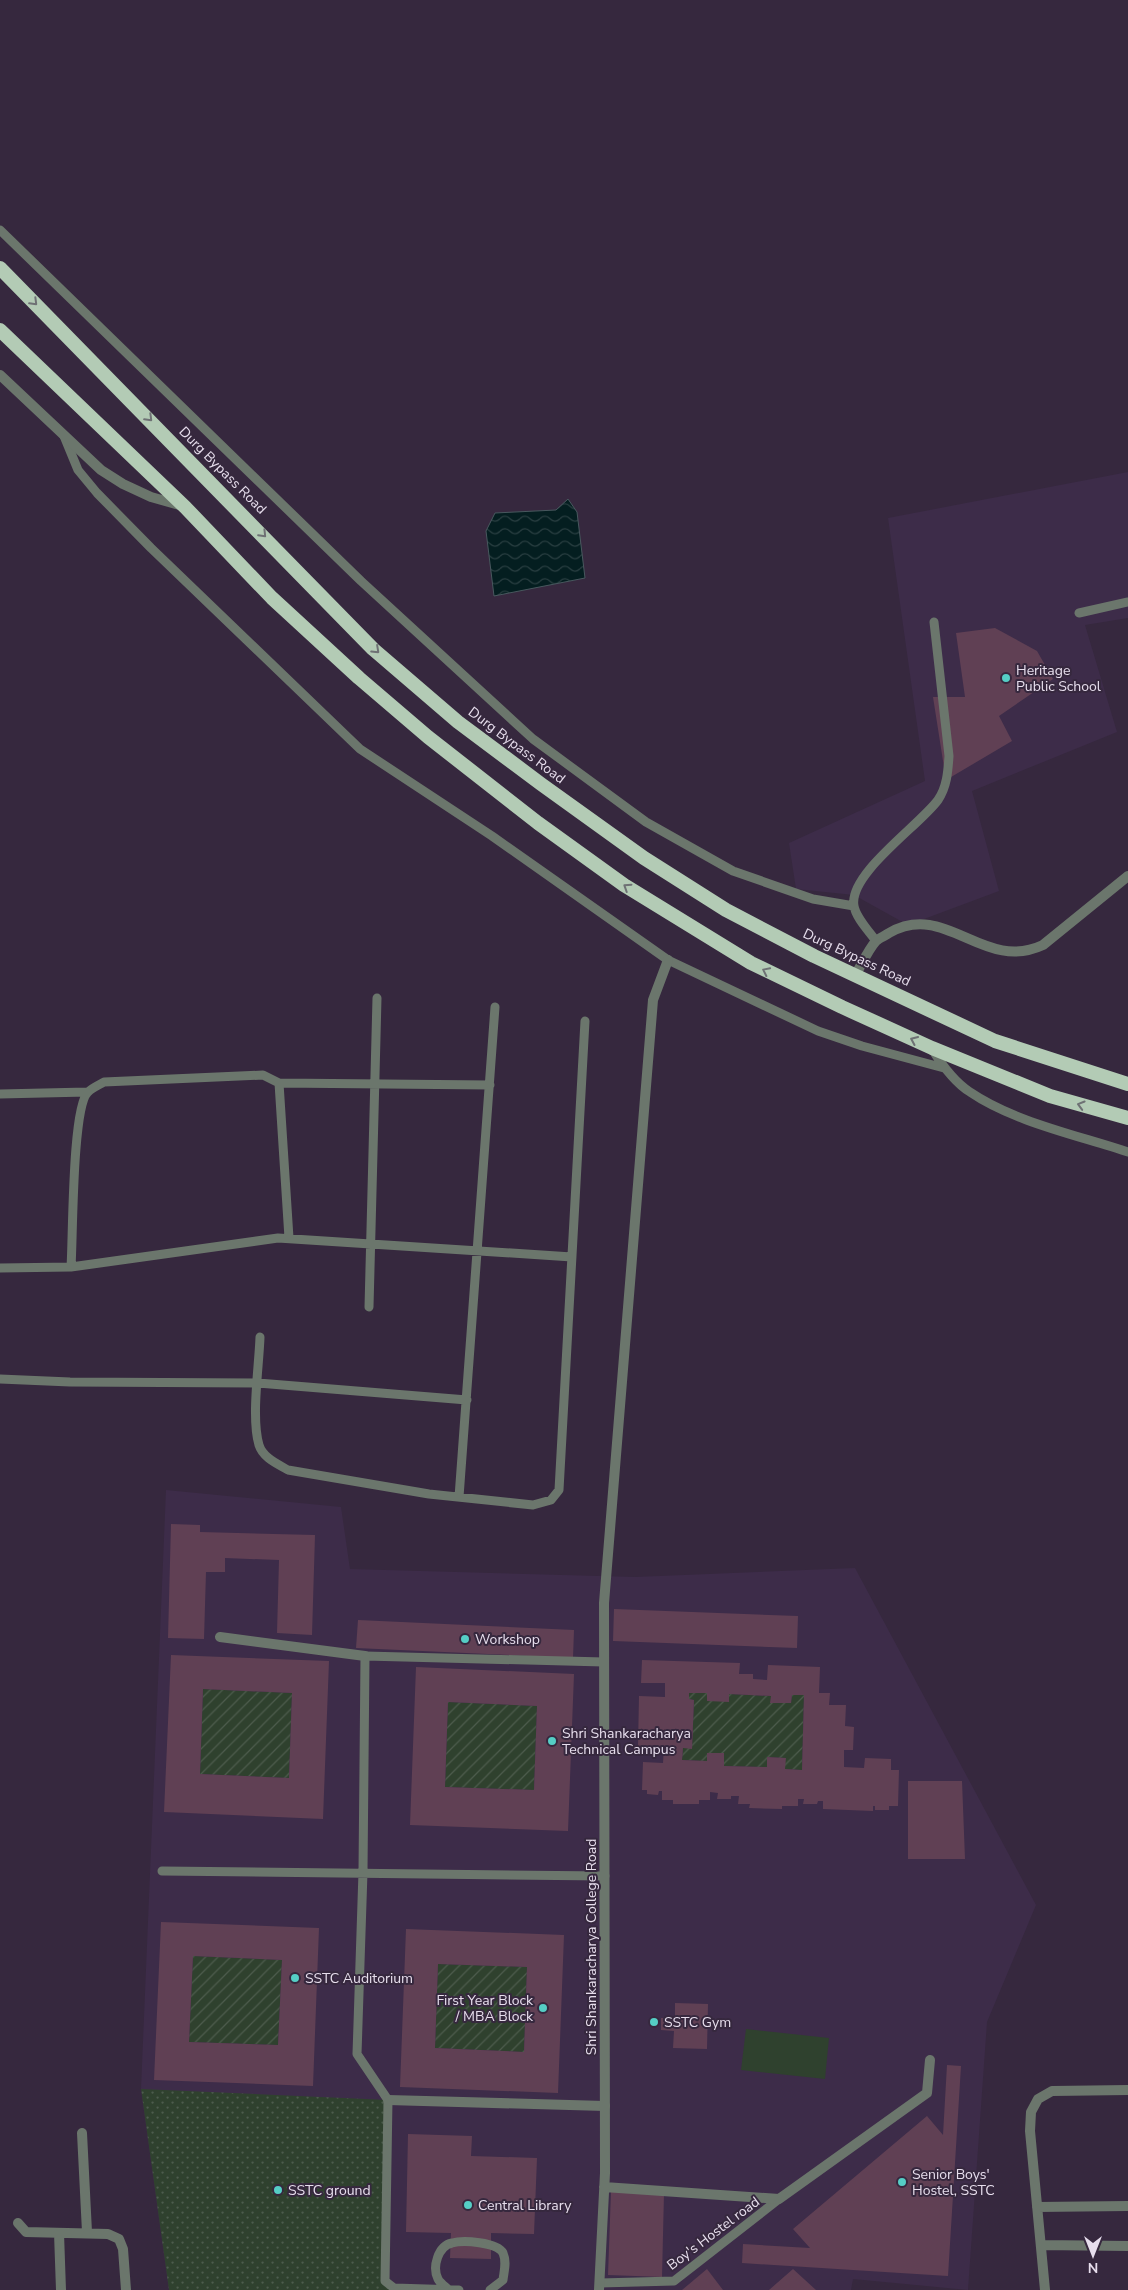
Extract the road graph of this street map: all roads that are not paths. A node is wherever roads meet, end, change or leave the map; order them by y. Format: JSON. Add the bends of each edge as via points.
{"nodes":[{"id":1,"x":0,"y":230,"type":"edge"},
{"id":2,"x":0,"y":268,"type":"edge"},
{"id":3,"x":0,"y":330,"type":"edge"},
{"id":4,"x":0,"y":375,"type":"edge"},
{"id":5,"x":62,"y":433,"type":"junction"},
{"id":6,"x":185,"y":507,"type":"junction"},
{"id":7,"x":1128,"y":602,"type":"edge"},
{"id":8,"x":1078,"y":613,"type":"dead end"},
{"id":9,"x":934,"y":622,"type":"dead end"},
{"id":10,"x":1128,"y":876,"type":"edge"},
{"id":11,"x":854,"y":906,"type":"junction"},
{"id":12,"x":876,"y":941,"type":"junction"},
{"id":13,"x":668,"y":960,"type":"junction"},
{"id":14,"x":856,"y":974,"type":"junction"},
{"id":15,"x":377,"y":998,"type":"dead end"},
{"id":16,"x":495,"y":1007,"type":"dead end"},
{"id":17,"x":585,"y":1021,"type":"dead end"},
{"id":18,"x":932,"y":1048,"type":"junction"},
{"id":19,"x":944,"y":1068,"type":"junction"},
{"id":20,"x":278,"y":1083,"type":"junction"},
{"id":21,"x":374,"y":1084,"type":"junction"},
{"id":22,"x":1128,"y":1084,"type":"edge"},
{"id":23,"x":490,"y":1085,"type":"junction"},
{"id":24,"x":87,"y":1092,"type":"junction"},
{"id":25,"x":0,"y":1094,"type":"edge"},
{"id":26,"x":1128,"y":1118,"type":"edge"},
{"id":27,"x":1128,"y":1152,"type":"edge"},
{"id":28,"x":289,"y":1238,"type":"junction"},
{"id":29,"x":369,"y":1242,"type":"junction"},
{"id":30,"x":478,"y":1250,"type":"junction"},
{"id":31,"x":572,"y":1257,"type":"junction"},
{"id":32,"x":71,"y":1267,"type":"junction"},
{"id":33,"x":0,"y":1268,"type":"edge"},
{"id":34,"x":369,"y":1307,"type":"dead end"},
{"id":35,"x":260,"y":1337,"type":"dead end"},
{"id":36,"x":0,"y":1379,"type":"edge"},
{"id":37,"x":258,"y":1382,"type":"junction"},
{"id":38,"x":466,"y":1400,"type":"junction"},
{"id":39,"x":459,"y":1497,"type":"junction"},
{"id":40,"x":220,"y":1638,"type":"dead end"},
{"id":41,"x":365,"y":1656,"type":"junction"},
{"id":42,"x":604,"y":1662,"type":"junction"},
{"id":43,"x":162,"y":1871,"type":"dead end"},
{"id":44,"x":363,"y":1872,"type":"junction"},
{"id":45,"x":605,"y":1876,"type":"junction"},
{"id":46,"x":930,"y":2060,"type":"dead end"},
{"id":47,"x":1128,"y":2090,"type":"edge"},
{"id":48,"x":388,"y":2100,"type":"junction"},
{"id":49,"x":605,"y":2106,"type":"junction"},
{"id":50,"x":82,"y":2133,"type":"dead end"},
{"id":51,"x":604,"y":2187,"type":"junction"},
{"id":52,"x":779,"y":2199,"type":"junction"},
{"id":53,"x":1128,"y":2206,"type":"edge"},
{"id":54,"x":1037,"y":2207,"type":"junction"},
{"id":55,"x":18,"y":2223,"type":"dead end"},
{"id":56,"x":87,"y":2232,"type":"junction"},
{"id":57,"x":59,"y":2233,"type":"junction"},
{"id":58,"x":1041,"y":2245,"type":"junction"},
{"id":59,"x":1128,"y":2246,"type":"edge"},
{"id":60,"x":600,"y":2286,"type":"edge"},
{"id":61,"x":61,"y":2290,"type":"edge"},
{"id":62,"x":126,"y":2290,"type":"edge"},
{"id":63,"x":435,"y":2290,"type":"edge"},
{"id":64,"x":450,"y":2290,"type":"edge"},
{"id":65,"x":459,"y":2290,"type":"edge"},
{"id":66,"x":490,"y":2290,"type":"edge"},
{"id":67,"x":1045,"y":2290,"type":"edge"}],
"edges":[{"from":1,"to":11,"type":"lane","via":[[361,581],[533,739],[646,822],[733,872],[814,899]]},
{"from":2,"to":14,"type":"highway","name":"Durg Bypass Road","one_way":true,"via":[[374,648],[458,722],[644,858],[726,910]]},
{"from":3,"to":6,"type":"highway"},
{"from":4,"to":5,"type":"street"},
{"from":5,"to":6,"type":"street","via":[[101,470],[122,484]]},
{"from":5,"to":13,"type":"lane","via":[[78,470],[97,493],[360,749],[492,836]]},
{"from":18,"to":6,"type":"highway","one_way":true,"via":[[751,964],[624,885],[538,823],[359,678],[272,598]]},
{"from":7,"to":8,"type":"lane"},
{"from":9,"to":11,"type":"lane","via":[[949,756],[948,774],[938,800],[875,863],[859,884],[854,894]]},
{"from":10,"to":12,"type":"street","via":[[1043,945],[1027,952],[997,951],[922,923],[908,924]]},
{"from":11,"to":12,"type":"lane"},
{"from":12,"to":14,"type":"street"},
{"from":13,"to":19,"type":"lane","via":[[818,1031]]},
{"from":13,"to":42,"type":"street","name":"Shri Shankaracharya College Road","via":[[653,1000],[604,1603]]},
{"from":14,"to":22,"type":"highway","name":"Durg Bypass Road","via":[[995,1041]]},
{"from":15,"to":21,"type":"lane"},
{"from":16,"to":23,"type":"lane"},
{"from":17,"to":31,"type":"lane"},
{"from":18,"to":19,"type":"lane"},
{"from":26,"to":18,"type":"highway","one_way":true,"via":[[1050,1096]]},
{"from":19,"to":27,"type":"lane","via":[[969,1092],[1019,1117]]},
{"from":20,"to":21,"type":"lane"},
{"from":20,"to":24,"type":"lane","via":[[263,1075],[104,1082]]},
{"from":20,"to":28,"type":"lane"},
{"from":21,"to":23,"type":"lane"},
{"from":21,"to":29,"type":"lane"},
{"from":23,"to":30,"type":"lane"},
{"from":24,"to":25,"type":"lane"},
{"from":24,"to":32,"type":"lane","via":[[81,1106],[77,1139]]},
{"from":28,"to":29,"type":"lane"},
{"from":28,"to":32,"type":"lane"},
{"from":29,"to":30,"type":"lane"},
{"from":29,"to":34,"type":"lane"},
{"from":30,"to":31,"type":"lane"},
{"from":30,"to":38,"type":"lane"},
{"from":31,"to":39,"type":"lane","via":[[559,1490],[551,1500],[533,1504]]},
{"from":32,"to":33,"type":"lane"},
{"from":35,"to":37,"type":"lane"},
{"from":36,"to":37,"type":"lane"},
{"from":37,"to":38,"type":"lane"},
{"from":37,"to":39,"type":"lane","via":[[256,1422],[260,1447],[271,1461],[288,1470]]},
{"from":38,"to":39,"type":"lane"},
{"from":40,"to":41,"type":"street"},
{"from":41,"to":42,"type":"lane"},
{"from":41,"to":44,"type":"lane"},
{"from":42,"to":45,"type":"street","name":"Shri Shankaracharya College Road"},
{"from":43,"to":44,"type":"lane"},
{"from":44,"to":45,"type":"lane"},
{"from":44,"to":48,"type":"lane","via":[[357,2054]]},
{"from":45,"to":49,"type":"street","name":"Shri Shankaracharya College Road"},
{"from":46,"to":52,"type":"street","via":[[927,2093]]},
{"from":47,"to":54,"type":"street","via":[[1052,2091],[1038,2099],[1031,2112],[1030,2131]]},
{"from":48,"to":49,"type":"street"},
{"from":48,"to":63,"type":"lane","via":[[385,2281],[394,2288]]},
{"from":49,"to":51,"type":"street","name":"Shri Shankaracharya College Road"},
{"from":50,"to":56,"type":"street"},
{"from":51,"to":52,"type":"street"},
{"from":51,"to":60,"type":"street","name":"Shri Shankaracharya College Road"},
{"from":52,"to":60,"type":"lane","name":"Boy's Hostel road","via":[[674,2282]]},
{"from":53,"to":54,"type":"street"},
{"from":54,"to":58,"type":"street"},
{"from":55,"to":57,"type":"street","via":[[26,2232]]},
{"from":56,"to":57,"type":"street"},
{"from":56,"to":62,"type":"street","via":[[108,2234],[119,2239],[123,2249]]},
{"from":57,"to":61,"type":"street"},
{"from":58,"to":59,"type":"street"},
{"from":58,"to":67,"type":"street"},
{"from":63,"to":64,"type":"lane"},
{"from":64,"to":65,"type":"lane"},
{"from":64,"to":66,"type":"lane","via":[[438,2279],[436,2265],[439,2252],[450,2243],[493,2244],[502,2252],[506,2263],[503,2280]]}]}
